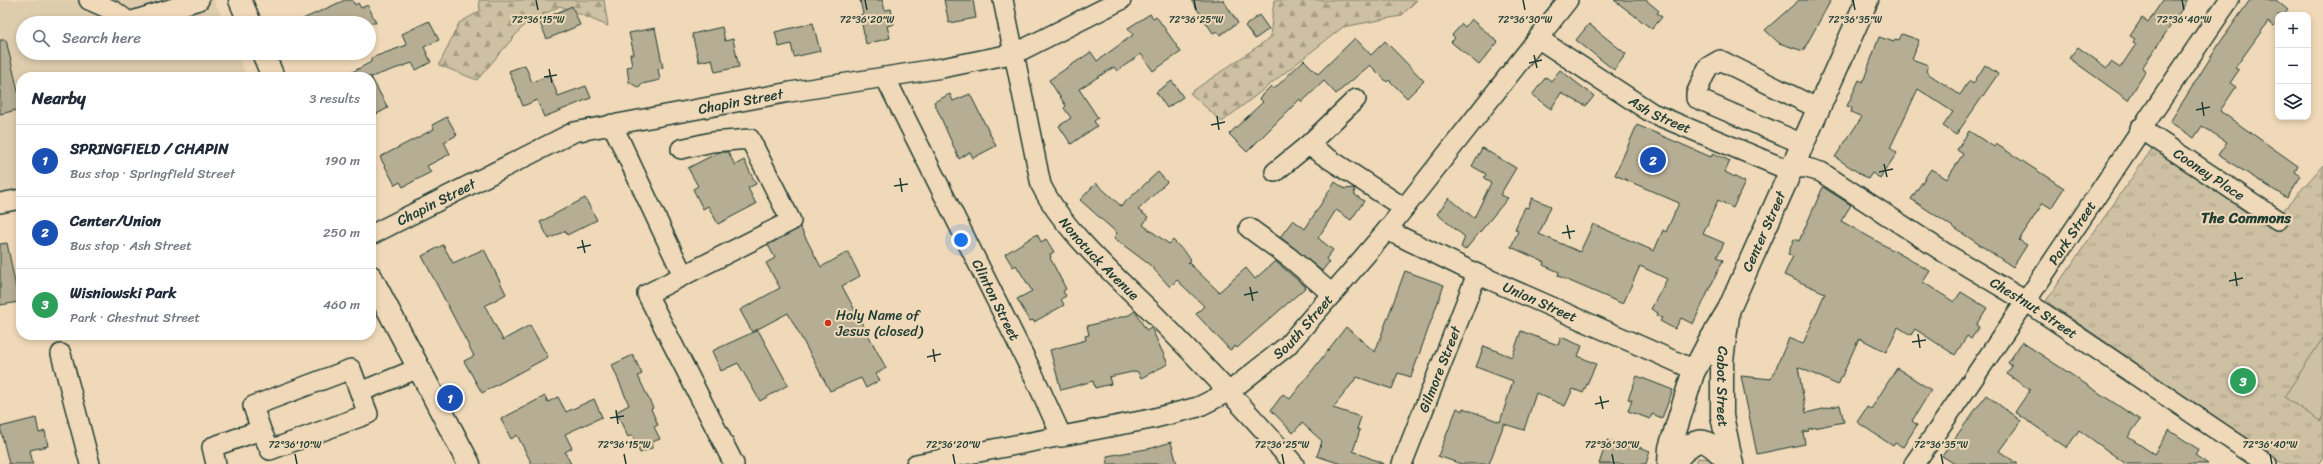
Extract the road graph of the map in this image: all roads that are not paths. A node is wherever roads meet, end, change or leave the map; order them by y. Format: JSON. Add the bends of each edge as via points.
{"nodes":[{"id":1,"x":89,"y":0,"type":"edge"},
{"id":2,"x":199,"y":0,"type":"edge"},
{"id":3,"x":240,"y":0,"type":"edge"},
{"id":4,"x":1003,"y":0,"type":"edge"},
{"id":5,"x":1121,"y":0,"type":"edge"},
{"id":6,"x":1568,"y":0,"type":"edge"},
{"id":7,"x":1867,"y":0,"type":"edge"},
{"id":8,"x":2229,"y":0,"type":"edge"},
{"id":9,"x":121,"y":16,"type":"edge"},
{"id":10,"x":148,"y":16,"type":"edge"},
{"id":11,"x":247,"y":16,"type":"edge"},
{"id":12,"x":1539,"y":39,"type":"junction"},
{"id":13,"x":1016,"y":53,"type":"junction"},
{"id":14,"x":266,"y":60,"type":"edge"},
{"id":15,"x":271,"y":72,"type":"edge"},
{"id":16,"x":885,"y":77,"type":"junction"},
{"id":17,"x":1356,"y":99,"type":"dead end"},
{"id":18,"x":1819,"y":109,"type":"junction"},
{"id":19,"x":612,"y":124,"type":"junction"},
{"id":20,"x":2140,"y":128,"type":"junction"},
{"id":21,"x":1803,"y":144,"type":"junction"},
{"id":22,"x":1308,"y":145,"type":"junction"},
{"id":23,"x":681,"y":149,"type":"dead end"},
{"id":24,"x":1793,"y":168,"type":"junction"},
{"id":25,"x":1275,"y":172,"type":"dead end"},
{"id":26,"x":16,"y":200,"type":"edge"},
{"id":27,"x":0,"y":203,"type":"edge"},
{"id":28,"x":1404,"y":208,"type":"junction"},
{"id":29,"x":2278,"y":220,"type":"dead end"},
{"id":30,"x":1249,"y":228,"type":"dead end"},
{"id":31,"x":1387,"y":230,"type":"junction"},
{"id":32,"x":376,"y":232,"type":"edge"},
{"id":33,"x":1477,"y":274,"type":"junction"},
{"id":34,"x":683,"y":275,"type":"junction"},
{"id":35,"x":376,"y":286,"type":"edge"},
{"id":36,"x":1332,"y":294,"type":"junction"},
{"id":37,"x":2027,"y":302,"type":"junction"},
{"id":38,"x":1729,"y":309,"type":"junction"},
{"id":39,"x":61,"y":354,"type":"dead end"},
{"id":40,"x":419,"y":368,"type":"junction"},
{"id":41,"x":1695,"y":370,"type":"junction"},
{"id":42,"x":1230,"y":391,"type":"junction"},
{"id":43,"x":360,"y":392,"type":"junction"},
{"id":44,"x":1722,"y":416,"type":"junction"},
{"id":45,"x":261,"y":430,"type":"junction"},
{"id":46,"x":1062,"y":437,"type":"junction"},
{"id":47,"x":962,"y":460,"type":"edge"},
{"id":48,"x":90,"y":464,"type":"edge"},
{"id":49,"x":216,"y":464,"type":"edge"},
{"id":50,"x":469,"y":464,"type":"edge"},
{"id":51,"x":734,"y":464,"type":"edge"},
{"id":52,"x":916,"y":464,"type":"edge"},
{"id":53,"x":1294,"y":464,"type":"edge"},
{"id":54,"x":1402,"y":464,"type":"edge"},
{"id":55,"x":1669,"y":464,"type":"edge"},
{"id":56,"x":1673,"y":464,"type":"edge"},
{"id":57,"x":1731,"y":464,"type":"edge"},
{"id":58,"x":1915,"y":464,"type":"edge"},
{"id":59,"x":2267,"y":464,"type":"edge"}],
"edges":[{"from":1,"to":9,"type":"street"},
{"from":2,"to":10,"type":"street"},
{"from":3,"to":11,"type":"main road"},
{"from":4,"to":13,"type":"street","name":"Nonotuck Avenue"},
{"from":5,"to":13,"type":"street","name":"Chapin Street"},
{"from":6,"to":12,"type":"street","name":"South Street"},
{"from":7,"to":18,"type":"main road","name":"Center Street"},
{"from":8,"to":20,"type":"street","name":"Park Street"},
{"from":12,"to":24,"type":"street","name":"Ash Street","via":[[1652,113],[1746,154],[1780,167]]},
{"from":12,"to":28,"type":"street","name":"South Street"},
{"from":13,"to":16,"type":"street","name":"Chapin Street"},
{"from":13,"to":42,"type":"street","name":"Nonotuck Avenue","via":[[1041,185],[1051,206],[1102,262]]},
{"from":14,"to":15,"type":"main road"},
{"from":16,"to":19,"type":"street","name":"Chapin Street"},
{"from":16,"to":46,"type":"street","name":"Clinton Street"},
{"from":17,"to":22,"type":"street"},
{"from":18,"to":21,"type":"main road","name":"Center Street"},
{"from":18,"to":21,"type":"street","via":[[1720,60],[1708,66],[1696,98]]},
{"from":19,"to":32,"type":"street","name":"Chapin Street","via":[[574,132]]},
{"from":19,"to":34,"type":"street"},
{"from":20,"to":29,"type":"street","name":"Cooney Place"},
{"from":20,"to":37,"type":"street","name":"Park Street"},
{"from":21,"to":24,"type":"main road","name":"Center Street"},
{"from":22,"to":25,"type":"street"},
{"from":22,"to":28,"type":"street"},
{"from":23,"to":34,"type":"street","via":[[712,142],[750,139],[792,221]]},
{"from":24,"to":37,"type":"street","name":"Chestnut Street","via":[[1821,172],[1945,253]]},
{"from":24,"to":38,"type":"main road","name":"Center Street"},
{"from":26,"to":27,"type":"street"},
{"from":28,"to":31,"type":"street","name":"South Street"},
{"from":30,"to":36,"type":"street","via":[[1290,258]]},
{"from":31,"to":33,"type":"street","name":"Union Street"},
{"from":31,"to":36,"type":"street","name":"South Street"},
{"from":33,"to":41,"type":"street","name":"Union Street"},
{"from":33,"to":54,"type":"street","name":"Gilmore Street"},
{"from":34,"to":51,"type":"street","via":[[647,294]]},
{"from":35,"to":40,"type":"main road"},
{"from":36,"to":42,"type":"street","name":"South Street","via":[[1287,346]]},
{"from":37,"to":58,"type":"street","name":"Park Street"},
{"from":37,"to":59,"type":"street","name":"Chestnut Street"},
{"from":38,"to":41,"type":"main road","name":"Center Street"},
{"from":38,"to":44,"type":"main road","name":"Cabot Street","via":[[1722,360]]},
{"from":39,"to":48,"type":"street"},
{"from":40,"to":43,"type":"street"},
{"from":40,"to":50,"type":"main road"},
{"from":41,"to":44,"type":"main road","via":[[1713,393]]},
{"from":41,"to":55,"type":"main road","name":"Center Street","via":[[1670,448]]},
{"from":42,"to":46,"type":"street","name":"South Street","via":[[1198,407]]},
{"from":42,"to":53,"type":"street","name":"Nonotuck Avenue"},
{"from":43,"to":45,"type":"street","via":[[368,414],[270,450]]},
{"from":43,"to":45,"type":"street","via":[[351,369],[254,406]]},
{"from":44,"to":57,"type":"main road","name":"Cabot Street"},
{"from":45,"to":49,"type":"street","via":[[212,447]]},
{"from":46,"to":47,"type":"street","name":"South Street"},
{"from":47,"to":52,"type":"street","name":"South Street"},
{"from":56,"to":57,"type":"main road","via":[[1690,444],[1706,442],[1713,445]]}]}
